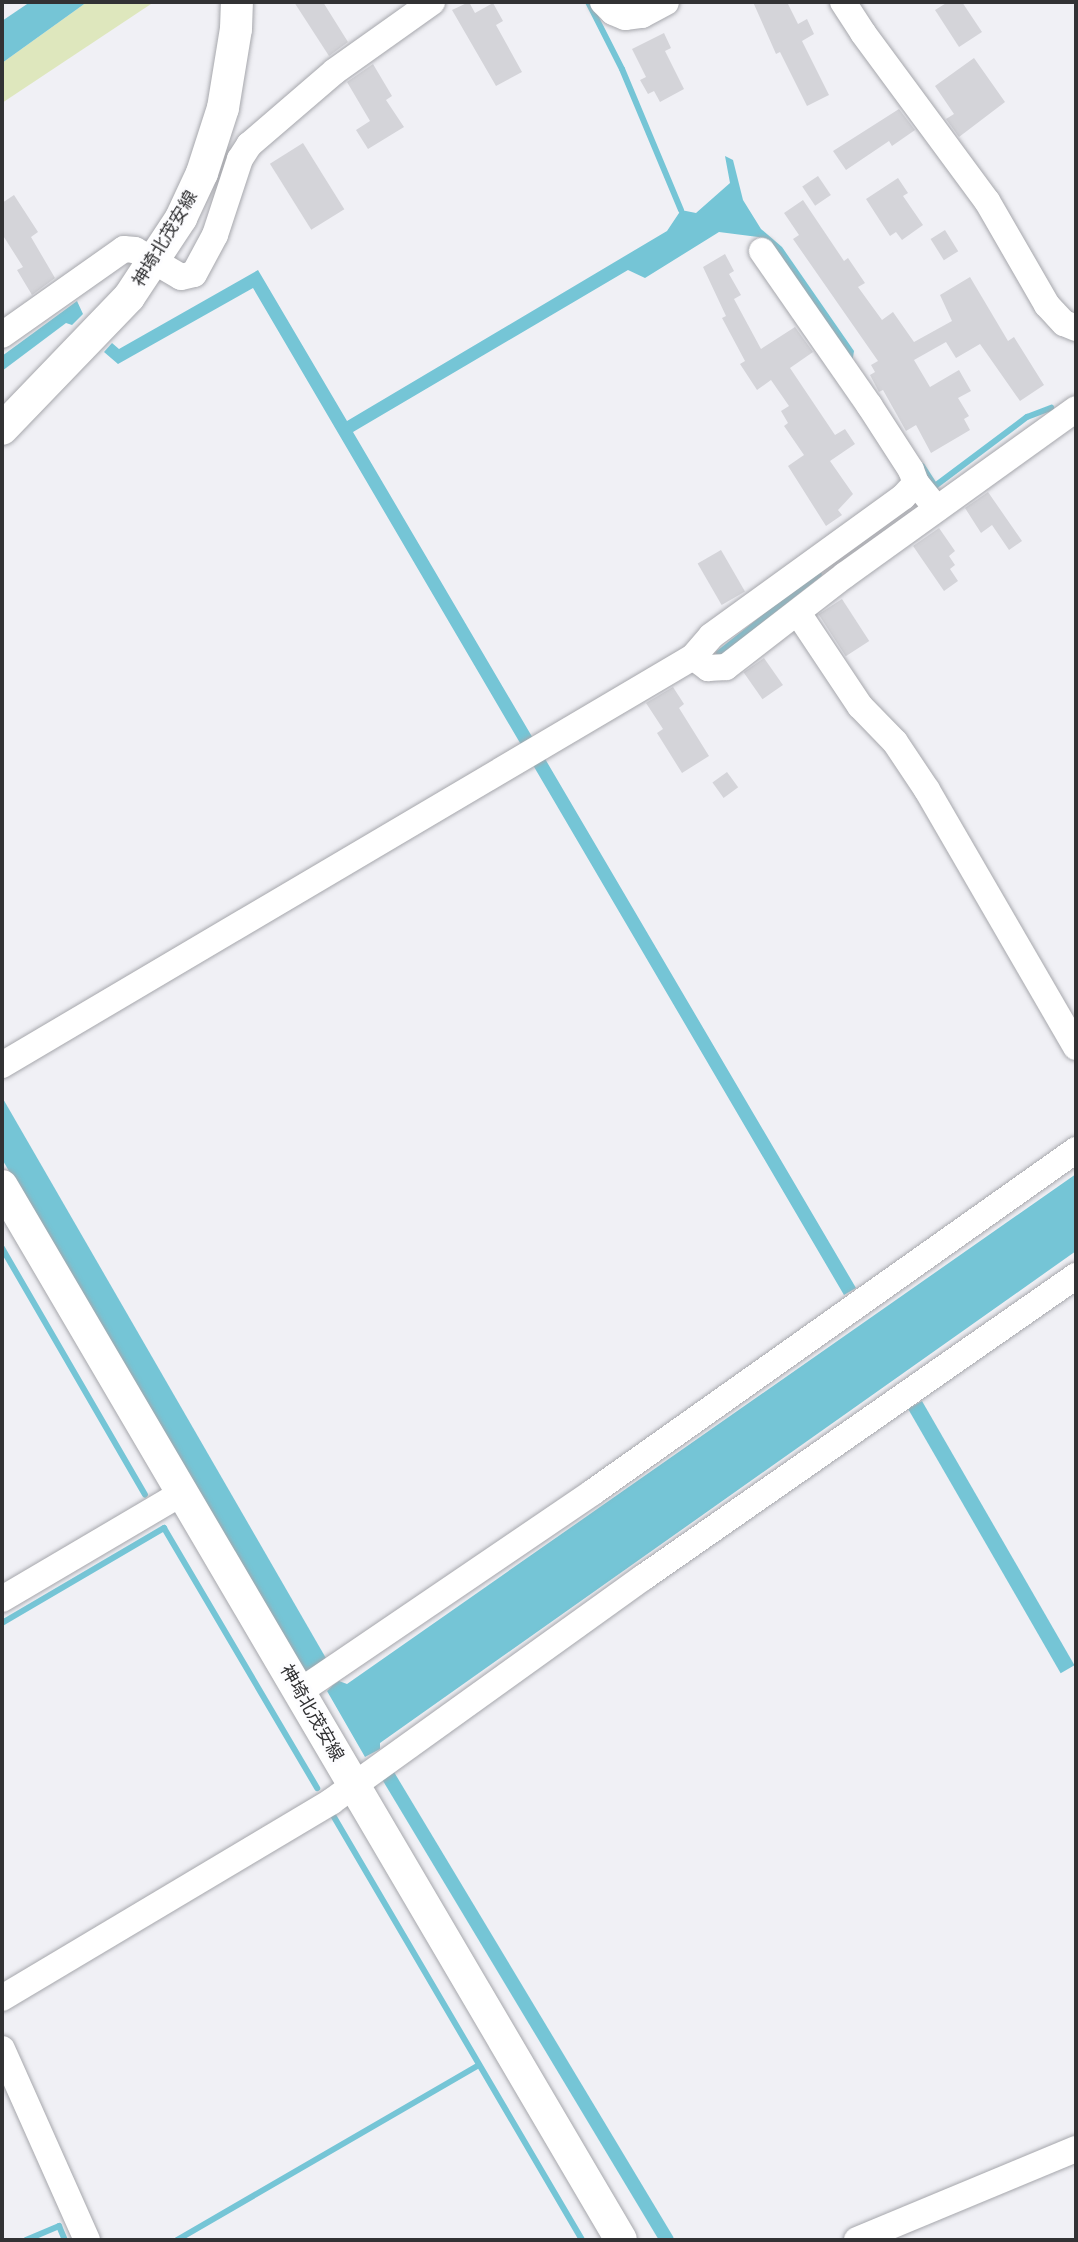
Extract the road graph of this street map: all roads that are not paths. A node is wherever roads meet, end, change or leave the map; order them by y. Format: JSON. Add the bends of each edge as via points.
{"nodes":[{"id":1,"x":237,"y":2,"type":"edge"},
{"id":2,"x":432,"y":2,"type":"edge"},
{"id":3,"x":603,"y":2,"type":"edge"},
{"id":4,"x":666,"y":2,"type":"edge"},
{"id":5,"x":844,"y":2,"type":"edge"},
{"id":6,"x":762,"y":251,"type":"dead end"},
{"id":7,"x":155,"y":262,"type":"junction"},
{"id":8,"x":1076,"y":328,"type":"edge"},
{"id":9,"x":2,"y":335,"type":"edge"},
{"id":10,"x":1076,"y":409,"type":"edge"},
{"id":11,"x":2,"y":429,"type":"edge"},
{"id":12,"x":926,"y":495,"type":"junction"},
{"id":13,"x":798,"y":613,"type":"junction"},
{"id":14,"x":693,"y":657,"type":"junction"},
{"id":15,"x":1076,"y":1047,"type":"edge"},
{"id":16,"x":2,"y":1065,"type":"edge"},
{"id":17,"x":1076,"y":1150,"type":"edge"},
{"id":18,"x":2,"y":1186,"type":"edge"},
{"id":19,"x":1076,"y":1276,"type":"edge"},
{"id":20,"x":182,"y":1493,"type":"junction"},
{"id":21,"x":2,"y":1599,"type":"edge"},
{"id":22,"x":319,"y":1680,"type":"junction"},
{"id":23,"x":372,"y":1772,"type":"junction"},
{"id":24,"x":2,"y":1998,"type":"edge"},
{"id":25,"x":2,"y":2049,"type":"edge"},
{"id":26,"x":1076,"y":2149,"type":"edge"},
{"id":27,"x":88,"y":2240,"type":"edge"},
{"id":28,"x":621,"y":2240,"type":"edge"},
{"id":29,"x":857,"y":2240,"type":"edge"}],
"edges":[{"from":1,"to":7,"type":"main road","name":"神埼北茂安線","via":[[223,108],[202,173]]},
{"from":2,"to":7,"type":"street","via":[[335,71],[249,145],[215,235],[194,274],[181,277]]},
{"from":3,"to":4,"type":"street","via":[[625,17],[642,15]]},
{"from":5,"to":8,"type":"street","via":[[986,201],[1047,305],[1064,323]]},
{"from":6,"to":12,"type":"street"},
{"from":7,"to":9,"type":"street","via":[[135,250],[113,254]]},
{"from":7,"to":11,"type":"main road","name":"神埼北茂安線","via":[[92,338]]},
{"from":10,"to":12,"type":"street"},
{"from":12,"to":13,"type":"street","via":[[845,575]]},
{"from":12,"to":14,"type":"street","via":[[903,496],[711,636]]},
{"from":13,"to":14,"type":"street","via":[[726,667],[708,668]]},
{"from":13,"to":15,"type":"street","via":[[860,706],[895,742],[927,790]]},
{"from":14,"to":16,"type":"street"},
{"from":17,"to":22,"type":"street"},
{"from":18,"to":20,"type":"main road","name":"神埼北茂安線"},
{"from":19,"to":23,"type":"street"},
{"from":20,"to":21,"type":"street"},
{"from":20,"to":22,"type":"main road","name":"神埼北茂安線"},
{"from":22,"to":23,"type":"main road","name":"神埼北茂安線"},
{"from":23,"to":24,"type":"street"},
{"from":23,"to":28,"type":"main road","name":"神埼北茂安線"},
{"from":25,"to":27,"type":"street"},
{"from":26,"to":29,"type":"street"}]}
